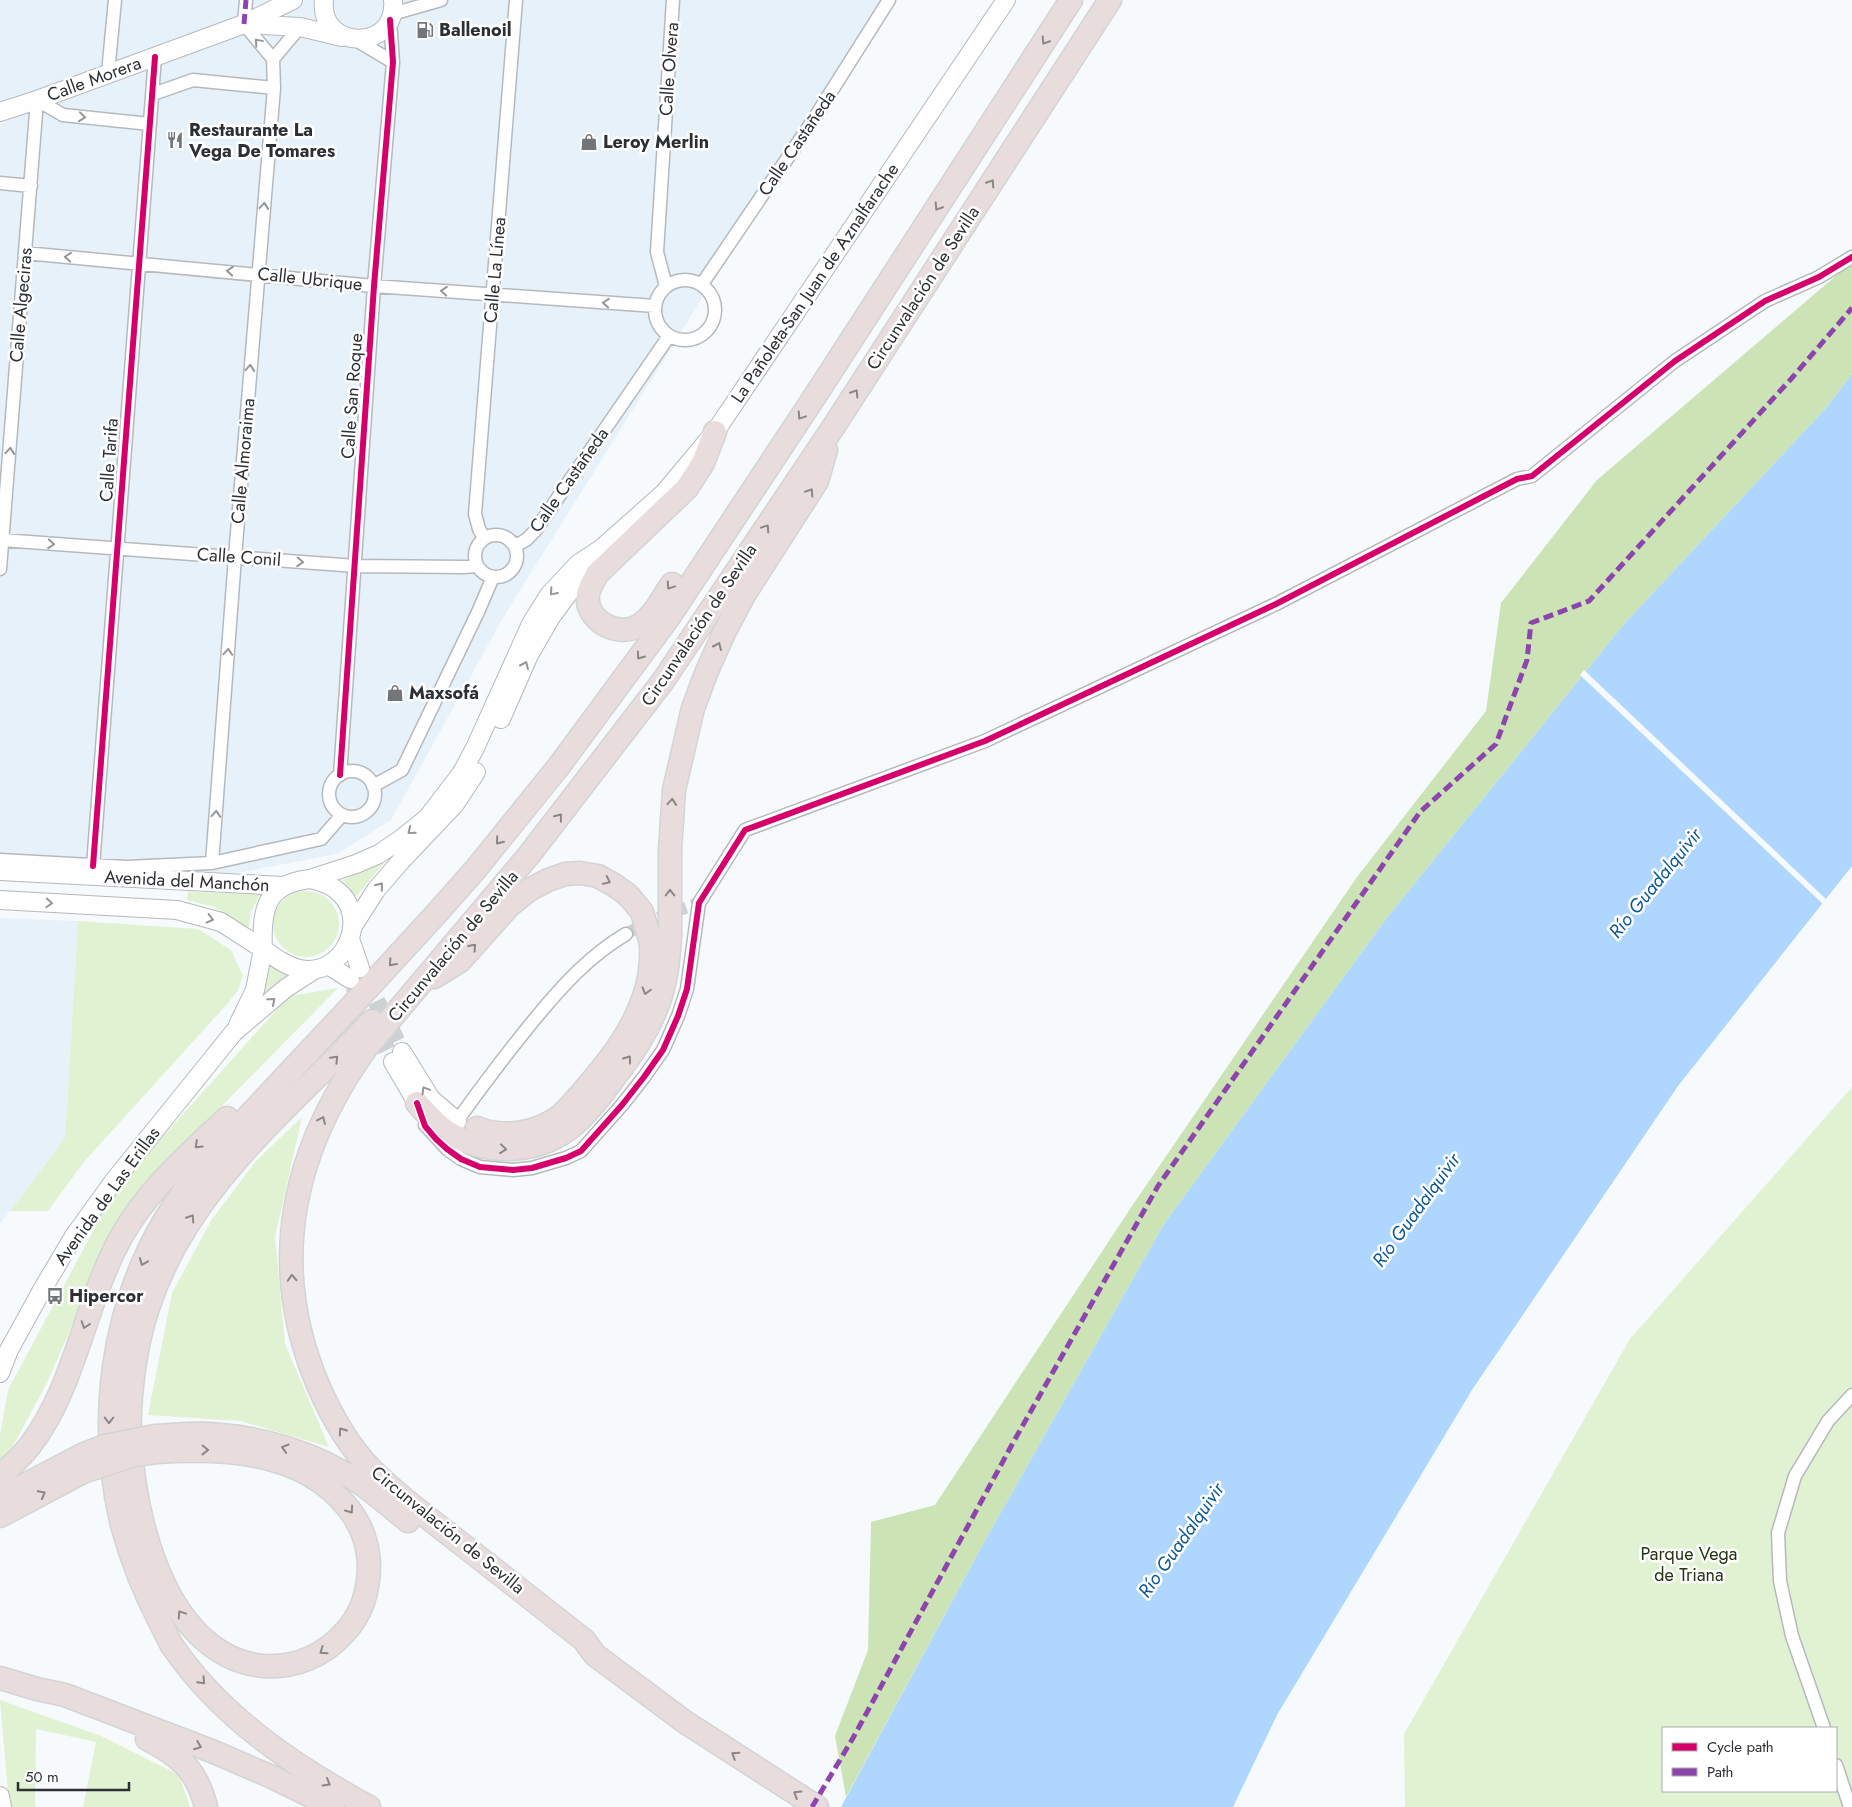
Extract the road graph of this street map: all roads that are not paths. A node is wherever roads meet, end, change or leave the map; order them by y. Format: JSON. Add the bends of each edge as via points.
{"nodes":[{"id":1,"x":115,"y":0,"type":"edge"},
{"id":2,"x":246,"y":0,"type":"edge"},
{"id":3,"x":293,"y":0,"type":"edge"},
{"id":4,"x":324,"y":0,"type":"edge"},
{"id":5,"x":441,"y":0,"type":"edge"},
{"id":6,"x":516,"y":0,"type":"edge"},
{"id":7,"x":674,"y":0,"type":"edge"},
{"id":8,"x":889,"y":0,"type":"edge"},
{"id":9,"x":1006,"y":0,"type":"edge"},
{"id":10,"x":1072,"y":0,"type":"edge"},
{"id":11,"x":1110,"y":0,"type":"edge"},
{"id":12,"x":394,"y":9,"type":"edge"},
{"id":13,"x":244,"y":24,"type":"junction"},
{"id":14,"x":300,"y":27,"type":"junction"},
{"id":15,"x":353,"y":39,"type":"junction"},
{"id":16,"x":155,"y":57,"type":"junction"},
{"id":17,"x":273,"y":59,"type":"junction"},
{"id":18,"x":392,"y":62,"type":"junction"},
{"id":19,"x":108,"y":73,"type":"junction"},
{"id":20,"x":274,"y":88,"type":"junction"},
{"id":21,"x":153,"y":94,"type":"junction"},
{"id":22,"x":37,"y":100,"type":"junction"},
{"id":23,"x":0,"y":112,"type":"edge"},
{"id":24,"x":150,"y":124,"type":"junction"},
{"id":25,"x":0,"y":183,"type":"edge"},
{"id":26,"x":31,"y":186,"type":"junction"},
{"id":27,"x":25,"y":253,"type":"junction"},
{"id":28,"x":1852,"y":257,"type":"edge"},
{"id":29,"x":140,"y":263,"type":"junction"},
{"id":30,"x":258,"y":274,"type":"junction"},
{"id":31,"x":702,"y":284,"type":"junction"},
{"id":32,"x":374,"y":286,"type":"junction"},
{"id":33,"x":666,"y":286,"type":"junction"},
{"id":34,"x":492,"y":294,"type":"junction"},
{"id":35,"x":655,"y":306,"type":"junction"},
{"id":36,"x":669,"y":336,"type":"junction"},
{"id":37,"x":834,"y":426,"type":"junction"},
{"id":38,"x":715,"y":432,"type":"junction"},
{"id":39,"x":786,"y":438,"type":"junction"},
{"id":40,"x":484,"y":538,"type":"junction"},
{"id":41,"x":2,"y":540,"type":"junction"},
{"id":42,"x":515,"y":546,"type":"junction"},
{"id":43,"x":118,"y":548,"type":"junction"},
{"id":44,"x":602,"y":548,"type":"junction"},
{"id":45,"x":235,"y":557,"type":"junction"},
{"id":46,"x":356,"y":566,"type":"junction"},
{"id":47,"x":477,"y":566,"type":"junction"},
{"id":48,"x":0,"y":569,"type":"edge"},
{"id":49,"x":493,"y":577,"type":"junction"},
{"id":50,"x":340,"y":775,"type":"junction"},
{"id":51,"x":373,"y":786,"type":"junction"},
{"id":52,"x":342,"y":815,"type":"junction"},
{"id":53,"x":0,"y":860,"type":"edge"},
{"id":54,"x":212,"y":863,"type":"junction"},
{"id":55,"x":93,"y":866,"type":"junction"},
{"id":56,"x":0,"y":871,"type":"edge"},
{"id":57,"x":310,"y":879,"type":"junction"},
{"id":58,"x":225,"y":882,"type":"junction"},
{"id":59,"x":283,"y":886,"type":"junction"},
{"id":60,"x":0,"y":900,"type":"edge"},
{"id":61,"x":352,"y":933,"type":"junction"},
{"id":62,"x":626,"y":934,"type":"tunnel mouth"},
{"id":63,"x":661,"y":940,"type":"junction"},
{"id":64,"x":263,"y":948,"type":"junction"},
{"id":65,"x":444,"y":956,"type":"junction"},
{"id":66,"x":321,"y":967,"type":"junction"},
{"id":67,"x":420,"y":985,"type":"junction"},
{"id":68,"x":234,"y":1032,"type":"junction"},
{"id":69,"x":314,"y":1046,"type":"junction"},
{"id":70,"x":417,"y":1103,"type":"junction"},
{"id":71,"x":457,"y":1121,"type":"junction"},
{"id":72,"x":0,"y":1373,"type":"edge"},
{"id":73,"x":1852,"y":1395,"type":"edge"},
{"id":74,"x":156,"y":1444,"type":"junction"},
{"id":75,"x":83,"y":1464,"type":"junction"},
{"id":76,"x":0,"y":1476,"type":"edge"},
{"id":77,"x":366,"y":1476,"type":"junction"},
{"id":78,"x":0,"y":1498,"type":"edge"},
{"id":79,"x":0,"y":1516,"type":"edge"},
{"id":80,"x":0,"y":1678,"type":"edge"},
{"id":81,"x":37,"y":1689,"type":"junction"},
{"id":82,"x":1824,"y":1727,"type":"edge"},
{"id":83,"x":1837,"y":1767,"type":"edge"},
{"id":84,"x":0,"y":1796,"type":"edge"},
{"id":85,"x":2,"y":1807,"type":"edge"},
{"id":86,"x":206,"y":1807,"type":"edge"},
{"id":87,"x":333,"y":1807,"type":"edge"},
{"id":88,"x":369,"y":1807,"type":"edge"},
{"id":89,"x":817,"y":1807,"type":"edge"},
{"id":90,"x":1850,"y":1807,"type":"edge"}],
"edges":[{"from":1,"to":19,"type":"street"},
{"from":2,"to":13,"type":"street"},
{"from":3,"to":13,"type":"main road","name":"Calle Morera"},
{"from":4,"to":15,"type":"main road","via":[[329,23],[343,36]]},
{"from":5,"to":12,"type":"street"},
{"from":6,"to":34,"type":"street","name":"Calle La Línea"},
{"from":7,"to":33,"type":"street","name":"Calle Olvera","via":[[657,252]]},
{"from":8,"to":31,"type":"street","name":"Calle Castañeda","via":[[810,125]]},
{"from":9,"to":38,"type":"main road","name":"La Pañoleta-San Juan de Aznalfarache"},
{"from":10,"to":39,"type":"highway","name":"Circunvalación de Sevilla","one_way":true},
{"from":37,"to":11,"type":"highway","name":"Circunvalación de Sevilla","one_way":true},
{"from":12,"to":15,"type":"main road","via":[[379,33]]},
{"from":12,"to":18,"type":"street","name":"Calle San Roque"},
{"from":13,"to":14,"type":"main road","name":"Calle Morera"},
{"from":13,"to":16,"type":"main road","name":"Calle Morera"},
{"from":17,"to":13,"type":"street","one_way":true},
{"from":14,"to":15,"type":"main road","name":"Calle Morera"},
{"from":14,"to":17,"type":"street"},
{"from":15,"to":18,"type":"street"},
{"from":16,"to":19,"type":"main road","name":"Calle Morera"},
{"from":16,"to":21,"type":"street","name":"Calle Tarifa"},
{"from":17,"to":20,"type":"street","name":"Calle Almoraima"},
{"from":18,"to":32,"type":"street","name":"Calle San Roque"},
{"from":19,"to":22,"type":"main road","name":"Calle Morera"},
{"from":20,"to":21,"type":"street","via":[[193,80]]},
{"from":30,"to":20,"type":"street","name":"Calle Almoraima","one_way":true},
{"from":21,"to":24,"type":"street","name":"Calle Tarifa"},
{"from":22,"to":23,"type":"main road","name":"Calle Morera"},
{"from":22,"to":24,"type":"street","one_way":true,"via":[[63,116]]},
{"from":22,"to":26,"type":"street","name":"Calle Algeciras"},
{"from":24,"to":29,"type":"street","name":"Calle Tarifa"},
{"from":25,"to":26,"type":"street"},
{"from":26,"to":27,"type":"street","name":"Calle Algeciras"},
{"from":29,"to":27,"type":"street","name":"Calle Ubrique","one_way":true},
{"from":41,"to":27,"type":"street","name":"Calle Algeciras","one_way":true},
{"from":28,"to":70,"type":"street","via":[[1819,277],[1765,301],[1675,361],[1532,476],[1517,479],[1276,604],[986,742],[745,830],[699,903],[687,989],[663,1050],[622,1105],[581,1151],[532,1168],[480,1167],[461,1159],[436,1139],[425,1126]]},
{"from":30,"to":29,"type":"street","name":"Calle Ubrique","one_way":true},
{"from":29,"to":43,"type":"street","name":"Calle Tarifa"},
{"from":30,"to":32,"type":"street","name":"Calle Ubrique"},
{"from":45,"to":30,"type":"street","name":"Calle Almoraima","one_way":true},
{"from":31,"to":33,"type":"street","via":[[684,279]]},
{"from":31,"to":36,"type":"street","via":[[714,299],[716,309],[711,327],[696,338],[686,340]]},
{"from":34,"to":32,"type":"street","name":"Calle Ubrique","one_way":true},
{"from":32,"to":46,"type":"street","name":"Calle San Roque"},
{"from":33,"to":35,"type":"street"},
{"from":35,"to":34,"type":"street","name":"Calle Ubrique","one_way":true},
{"from":34,"to":40,"type":"street","name":"Calle La Línea","via":[[476,514]]},
{"from":35,"to":36,"type":"street","via":[[658,323]]},
{"from":36,"to":42,"type":"street","name":"Calle Castañeda","via":[[535,530]]},
{"from":63,"to":37,"type":"highway","one_way":true,"bridge":true,"via":[[674,790],[693,708],[724,633],[744,595],[817,481]]},
{"from":65,"to":37,"type":"highway","name":"Circunvalación de Sevilla","one_way":true,"via":[[529,855],[663,681]]},
{"from":39,"to":38,"type":"highway","one_way":true,"via":[[730,497],[645,620],[637,627],[624,630],[600,623],[593,615],[588,596],[597,574],[687,488],[703,463]]},
{"from":38,"to":44,"type":"main road","name":"La Pañoleta-San Juan de Aznalfarache","via":[[664,492]]},
{"from":39,"to":69,"type":"highway","name":"Circunvalación de Sevilla","one_way":true,"via":[[669,617],[559,766],[475,870]]},
{"from":40,"to":42,"type":"street","via":[[498,534],[511,540]]},
{"from":40,"to":47,"type":"street","via":[[474,556]]},
{"from":41,"to":43,"type":"street","name":"Calle Conil","one_way":true},
{"from":41,"to":48,"type":"street","name":"Calle Algeciras"},
{"from":42,"to":49,"type":"street","via":[[514,567],[504,576]]},
{"from":43,"to":45,"type":"street","name":"Calle Conil"},
{"from":43,"to":55,"type":"street","name":"Calle Tarifa"},
{"from":44,"to":57,"type":"main road","name":"La Pañoleta-San Juan de Aznalfarache","one_way":true,"via":[[578,564],[549,595],[530,624],[475,748],[461,774],[427,818],[378,854]]},
{"from":61,"to":44,"type":"main road","name":"La Pañoleta-San Juan de Aznalfarache","one_way":true,"via":[[376,890],[455,804],[470,781],[551,617]]},
{"from":45,"to":46,"type":"street","name":"Calle Conil","one_way":true},
{"from":54,"to":45,"type":"street","name":"Calle Almoraima","one_way":true},
{"from":46,"to":47,"type":"street","name":"Calle Conil"},
{"from":46,"to":50,"type":"street","name":"Calle San Roque"},
{"from":47,"to":49,"type":"street","via":[[484,574]]},
{"from":49,"to":51,"type":"street","via":[[402,770]]},
{"from":50,"to":51,"type":"street","via":[[348,772],[363,774]]},
{"from":50,"to":52,"type":"street","via":[[329,793],[333,808]]},
{"from":51,"to":52,"type":"street","via":[[374,800],[366,813],[352,817]]},
{"from":52,"to":54,"type":"street","via":[[321,840]]},
{"from":53,"to":55,"type":"street"},
{"from":54,"to":55,"type":"street"},
{"from":54,"to":58,"type":"street"},
{"from":56,"to":58,"type":"main road","name":"Avenida del Manchón"},
{"from":57,"to":59,"type":"main road"},
{"from":57,"to":61,"type":"main road","via":[[324,882],[341,894],[351,912]]},
{"from":58,"to":59,"type":"main road","name":"Avenida del Manchón"},
{"from":59,"to":64,"type":"main road","via":[[276,892],[262,918]]},
{"from":60,"to":64,"type":"main road","name":"Avenida del Manchón","one_way":true,"via":[[177,910],[221,922]]},
{"from":61,"to":66,"type":"main road","via":[[338,959]]},
{"from":61,"to":66,"type":"main road","via":[[355,973]]},
{"from":62,"to":71,"type":"street","via":[[607,945],[564,985],[486,1080]]},
{"from":67,"to":63,"type":"highway","one_way":true,"bridge":true,"via":[[460,962],[509,906],[529,890],[565,874],[598,876],[614,884],[628,895]]},
{"from":70,"to":63,"type":"highway","one_way":true,"via":[[447,1132],[489,1148],[533,1147],[555,1137],[577,1122],[599,1098],[646,1032],[662,993],[667,967]]},
{"from":63,"to":71,"type":"highway","one_way":true,"via":[[636,1016],[626,1036],[594,1079],[560,1115],[527,1131],[506,1134],[486,1132]]},
{"from":64,"to":66,"type":"main road","via":[[288,966],[301,970]]},
{"from":64,"to":68,"type":"main road","name":"Avenida de Las Erillas","via":[[255,990]]},
{"from":65,"to":67,"type":"highway","name":"Circunvalación de Sevilla"},
{"from":74,"to":65,"type":"highway","one_way":true,"via":[[270,1459],[305,1472],[338,1496],[360,1527],[368,1559],[369,1576],[362,1606],[346,1632],[323,1652],[299,1663],[254,1665],[216,1649],[187,1622],[159,1573],[142,1520],[130,1430],[136,1358],[147,1309],[167,1260],[187,1223],[218,1180],[409,981]]},
{"from":68,"to":66,"type":"main road","name":"Avenida de Las Erillas","one_way":true,"via":[[286,988]]},
{"from":77,"to":67,"type":"highway","name":"Circunvalación de Sevilla","one_way":true,"via":[[335,1420],[302,1340],[292,1283],[292,1227],[304,1169],[322,1118],[366,1047]]},
{"from":68,"to":72,"type":"main road","name":"Avenida de Las Erillas","via":[[113,1182],[74,1236],[9,1350]]},
{"from":69,"to":76,"type":"highway","one_way":true,"via":[[286,1064],[177,1165],[134,1216],[108,1263],[75,1355],[49,1414],[29,1447]]},
{"from":69,"to":88,"type":"highway","name":"Circunvalación de Sevilla","one_way":true,"via":[[209,1158],[165,1219],[148,1252],[124,1316],[110,1394],[109,1434],[116,1501],[130,1552],[171,1643],[196,1675],[251,1730],[280,1754]]},
{"from":71,"to":70,"type":"main road","one_way":true,"via":[[431,1099],[398,1057]]},
{"from":73,"to":82,"type":"street","via":[[1828,1421],[1795,1476],[1778,1533],[1780,1581],[1792,1636]]},
{"from":74,"to":75,"type":"highway","bridge":true,"via":[[105,1446]]},
{"from":77,"to":74,"type":"highway","one_way":true,"via":[[265,1442],[208,1434]]},
{"from":75,"to":78,"type":"highway"},
{"from":79,"to":75,"type":"highway","one_way":true},
{"from":89,"to":77,"type":"highway","name":"Circunvalación de Sevilla","one_way":true,"via":[[685,1722],[595,1655],[584,1640],[411,1505]]},
{"from":80,"to":81,"type":"highway"},
{"from":81,"to":86,"type":"highway","via":[[62,1705],[170,1751],[196,1777]]},
{"from":81,"to":87,"type":"highway","one_way":true,"via":[[65,1695],[214,1752]]},
{"from":83,"to":90,"type":"street"},
{"from":84,"to":85,"type":"main road"}]}
